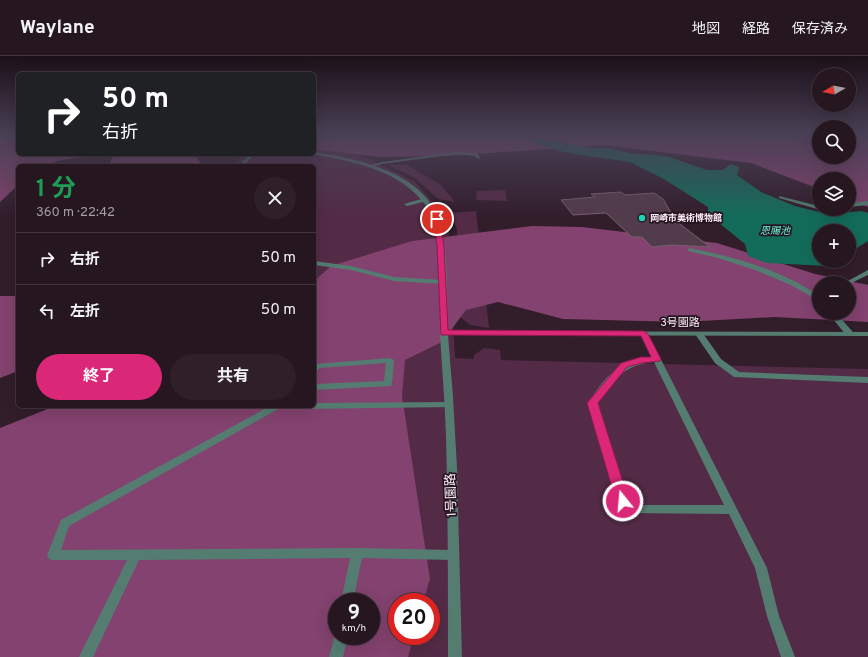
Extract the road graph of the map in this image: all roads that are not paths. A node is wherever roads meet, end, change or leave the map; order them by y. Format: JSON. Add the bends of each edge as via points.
{"nodes":[{"id":1,"x":349,"y":161,"type":"edge"},
{"id":2,"x":396,"y":161,"type":"edge"},
{"id":3,"x":370,"y":166,"type":"junction"},
{"id":4,"x":782,"y":197,"type":"dead end"},
{"id":5,"x":425,"y":200,"type":"junction"},
{"id":6,"x":868,"y":203,"type":"edge"},
{"id":7,"x":407,"y":204,"type":"dead end"},
{"id":8,"x":856,"y":204,"type":"edge"},
{"id":9,"x":812,"y":206,"type":"edge"},
{"id":10,"x":690,"y":250,"type":"dead end"},
{"id":11,"x":316,"y":263,"type":"edge"},
{"id":12,"x":868,"y":272,"type":"edge"},
{"id":13,"x":856,"y":278,"type":"edge"},
{"id":14,"x":442,"y":282,"type":"junction"},
{"id":15,"x":812,"y":294,"type":"edge"},
{"id":16,"x":838,"y":320,"type":"edge"},
{"id":17,"x":444,"y":333,"type":"junction"},
{"id":18,"x":644,"y":334,"type":"junction"},
{"id":19,"x":699,"y":334,"type":"junction"},
{"id":20,"x":850,"y":334,"type":"junction"},
{"id":21,"x":868,"y":334,"type":"edge"},
{"id":22,"x":657,"y":359,"type":"junction"},
{"id":23,"x":316,"y":368,"type":"edge"},
{"id":24,"x":868,"y":380,"type":"edge"},
{"id":25,"x":316,"y":387,"type":"edge"},
{"id":26,"x":449,"y":405,"type":"junction"},
{"id":27,"x":316,"y":406,"type":"edge"},
{"id":28,"x":273,"y":408,"type":"edge"},
{"id":29,"x":732,"y":510,"type":"junction"},
{"id":30,"x":357,"y":553,"type":"junction"},
{"id":31,"x":135,"y":555,"type":"junction"},
{"id":32,"x":453,"y":555,"type":"junction"},
{"id":33,"x":350,"y":593,"type":"edge"},
{"id":34,"x":339,"y":645,"type":"edge"},
{"id":35,"x":86,"y":657,"type":"edge"},
{"id":36,"x":336,"y":657,"type":"edge"},
{"id":37,"x":455,"y":657,"type":"edge"},
{"id":38,"x":788,"y":657,"type":"edge"}],
"edges":[{"from":1,"to":3,"type":"street"},
{"from":2,"to":3,"type":"street"},
{"from":3,"to":5,"type":"street","via":[[406,183]]},
{"from":4,"to":9,"type":"street"},
{"from":5,"to":7,"type":"street"},
{"from":5,"to":14,"type":"street","via":[[437,219]]},
{"from":6,"to":8,"type":"street"},
{"from":10,"to":15,"type":"street","via":[[707,252],[793,283]]},
{"from":11,"to":14,"type":"street","via":[[351,268],[394,279]]},
{"from":12,"to":13,"type":"street"},
{"from":14,"to":17,"type":"street","name":"1号園路"},
{"from":16,"to":20,"type":"street"},
{"from":17,"to":18,"type":"street","name":"3号園路"},
{"from":17,"to":26,"type":"street","name":"1号園路"},
{"from":18,"to":19,"type":"street","name":"3号園路"},
{"from":18,"to":22,"type":"street"},
{"from":19,"to":20,"type":"street","name":"3号園路"},
{"from":19,"to":24,"type":"street","via":[[718,361],[737,374]]},
{"from":20,"to":21,"type":"street","name":"3号園路"},
{"from":22,"to":29,"type":"street"},
{"from":22,"to":29,"type":"street","via":[[624,365],[592,403],[623,501],[629,509]]},
{"from":23,"to":25,"type":"street","via":[[390,360],[388,384]]},
{"from":26,"to":27,"type":"street"},
{"from":26,"to":32,"type":"street","name":"1号園路"},
{"from":28,"to":31,"type":"street","via":[[65,523],[53,555]]},
{"from":29,"to":38,"type":"street","via":[[760,568],[773,616]]},
{"from":30,"to":31,"type":"street"},
{"from":30,"to":32,"type":"street"},
{"from":30,"to":33,"type":"street"},
{"from":31,"to":35,"type":"street"},
{"from":32,"to":37,"type":"street","name":"1号園路"},
{"from":34,"to":36,"type":"street"}]}
